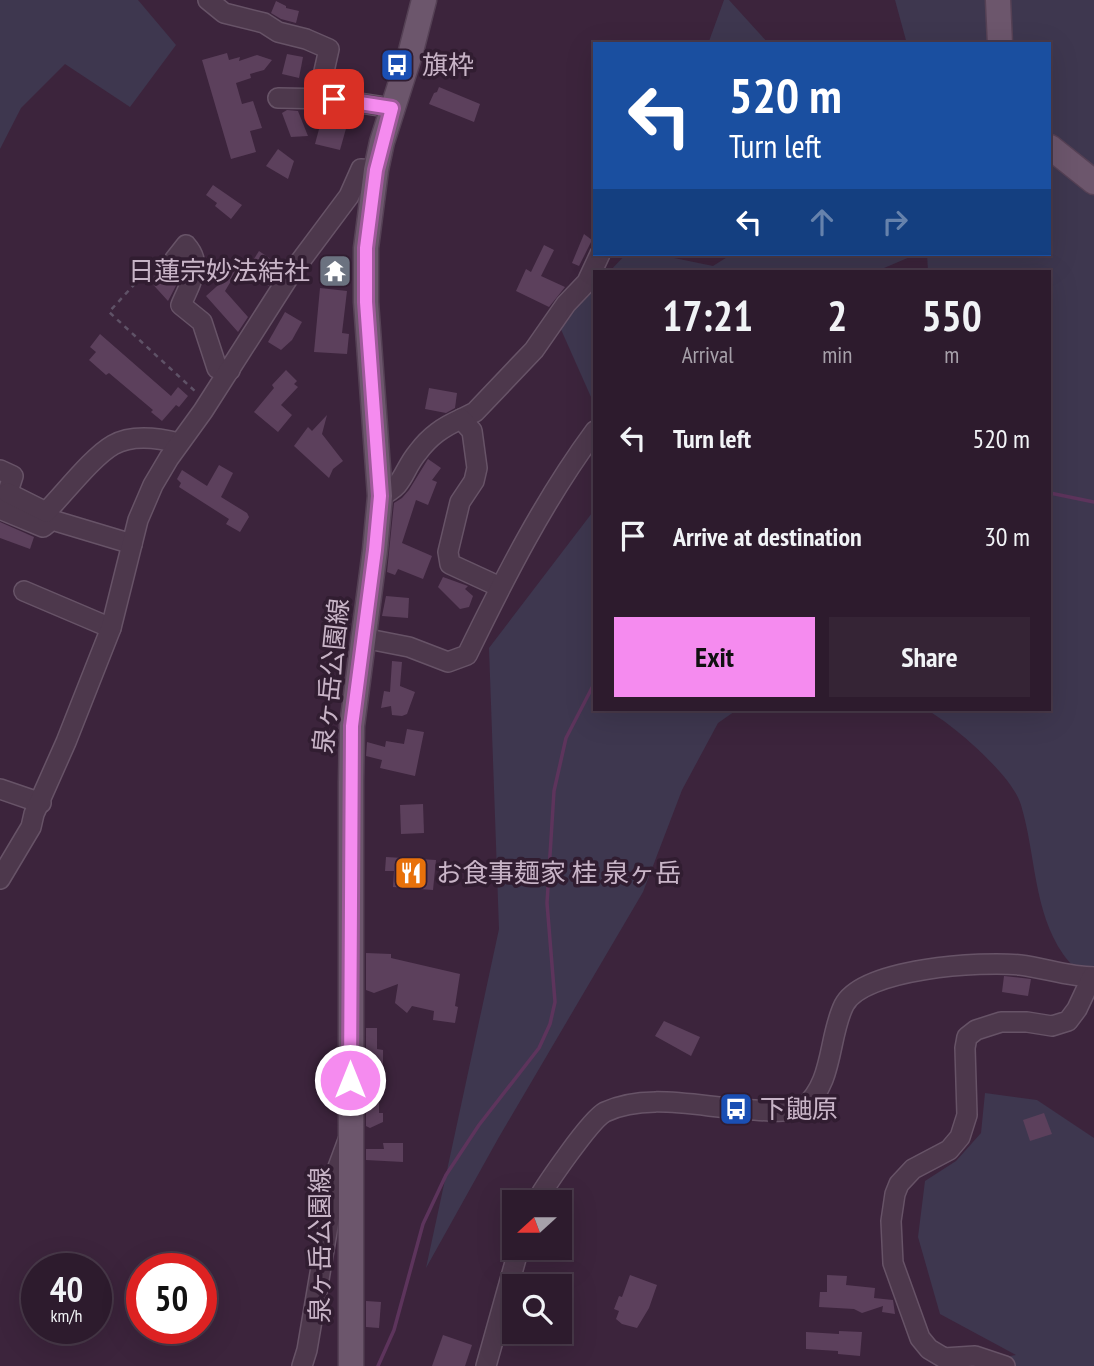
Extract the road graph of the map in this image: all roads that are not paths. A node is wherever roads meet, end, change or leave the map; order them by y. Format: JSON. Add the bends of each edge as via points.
{"nodes":[{"id":1,"x":208,"y":0,"type":"edge"},
{"id":2,"x":424,"y":0,"type":"edge"},
{"id":3,"x":998,"y":0,"type":"edge"},
{"id":4,"x":1000,"y":42,"type":"edge"},
{"id":5,"x":278,"y":98,"type":"dead end"},
{"id":6,"x":318,"y":98,"type":"junction"},
{"id":7,"x":392,"y":108,"type":"junction"},
{"id":8,"x":1051,"y":148,"type":"edge"},
{"id":9,"x":376,"y":170,"type":"junction"},
{"id":10,"x":1094,"y":183,"type":"edge"},
{"id":11,"x":599,"y":256,"type":"edge"},
{"id":12,"x":175,"y":259,"type":"dead end"},
{"id":13,"x":230,"y":370,"type":"junction"},
{"id":14,"x":461,"y":419,"type":"junction"},
{"id":15,"x":593,"y":433,"type":"edge"},
{"id":16,"x":179,"y":443,"type":"junction"},
{"id":17,"x":0,"y":470,"type":"edge"},
{"id":18,"x":8,"y":493,"type":"junction"},
{"id":19,"x":380,"y":496,"type":"junction"},
{"id":20,"x":132,"y":544,"type":"junction"},
{"id":21,"x":500,"y":587,"type":"junction"},
{"id":22,"x":24,"y":590,"type":"dead end"},
{"id":23,"x":111,"y":628,"type":"junction"},
{"id":24,"x":363,"y":638,"type":"junction"},
{"id":25,"x":0,"y":789,"type":"edge"},
{"id":26,"x":41,"y":803,"type":"junction"},
{"id":27,"x":0,"y":879,"type":"edge"},
{"id":28,"x":1093,"y":977,"type":"edge"},
{"id":29,"x":350,"y":1136,"type":"junction"},
{"id":30,"x":544,"y":1190,"type":"edge"},
{"id":31,"x":516,"y":1260,"type":"edge"},
{"id":32,"x":302,"y":1366,"type":"edge"},
{"id":33,"x":351,"y":1366,"type":"edge"},
{"id":34,"x":486,"y":1366,"type":"edge"},
{"id":35,"x":1005,"y":1366,"type":"edge"}],
"edges":[{"from":1,"to":6,"type":"street","via":[[224,13],[264,23],[329,49]]},
{"from":2,"to":7,"type":"main road","name":"泉ヶ岳公園線"},
{"from":3,"to":4,"type":"main road"},
{"from":5,"to":6,"type":"street"},
{"from":6,"to":7,"type":"street"},
{"from":7,"to":9,"type":"main road","name":"泉ヶ岳公園線"},
{"from":8,"to":10,"type":"main road"},
{"from":9,"to":13,"type":"street","via":[[361,169],[349,196],[290,275]]},
{"from":9,"to":19,"type":"main road","name":"泉ヶ岳公園線","via":[[365,288]]},
{"from":11,"to":14,"type":"street","via":[[587,282],[534,350],[475,412]]},
{"from":12,"to":13,"type":"street","via":[[186,245],[194,254],[195,269],[181,305],[202,322],[217,368]]},
{"from":13,"to":16,"type":"street"},
{"from":14,"to":19,"type":"street","via":[[439,429],[416,454],[394,491]]},
{"from":14,"to":21,"type":"street","via":[[472,431],[477,468],[460,502],[448,552],[450,564]]},
{"from":15,"to":21,"type":"street","via":[[567,468]]},
{"from":16,"to":18,"type":"street","via":[[136,438],[113,445],[46,512]]},
{"from":16,"to":20,"type":"street","via":[[153,485]]},
{"from":17,"to":18,"type":"street","via":[[13,476]]},
{"from":18,"to":20,"type":"street","via":[[2,510],[43,527],[52,520]]},
{"from":19,"to":24,"type":"main road","name":"泉ヶ岳公園線"},
{"from":20,"to":23,"type":"street"},
{"from":21,"to":24,"type":"street","via":[[467,655],[456,660],[447,662]]},
{"from":22,"to":23,"type":"street"},
{"from":23,"to":26,"type":"street"},
{"from":24,"to":29,"type":"main road","name":"泉ヶ岳公園線","via":[[352,726]]},
{"from":25,"to":26,"type":"street"},
{"from":26,"to":27,"type":"street"},
{"from":28,"to":30,"type":"street","via":[[1008,964],[911,972],[872,982],[855,991],[844,1006],[826,1069],[803,1108],[782,1112],[656,1103],[605,1112]]},
{"from":28,"to":35,"type":"street","via":[[1068,1021],[1052,1026],[1001,1022],[967,1037],[967,1115],[960,1137],[949,1150],[913,1169],[895,1194],[893,1264],[920,1338],[944,1358],[975,1356]]},
{"from":29,"to":32,"type":"street","via":[[338,1167]]},
{"from":29,"to":33,"type":"main road","name":"泉ヶ岳公園線"},
{"from":31,"to":34,"type":"street"}]}
